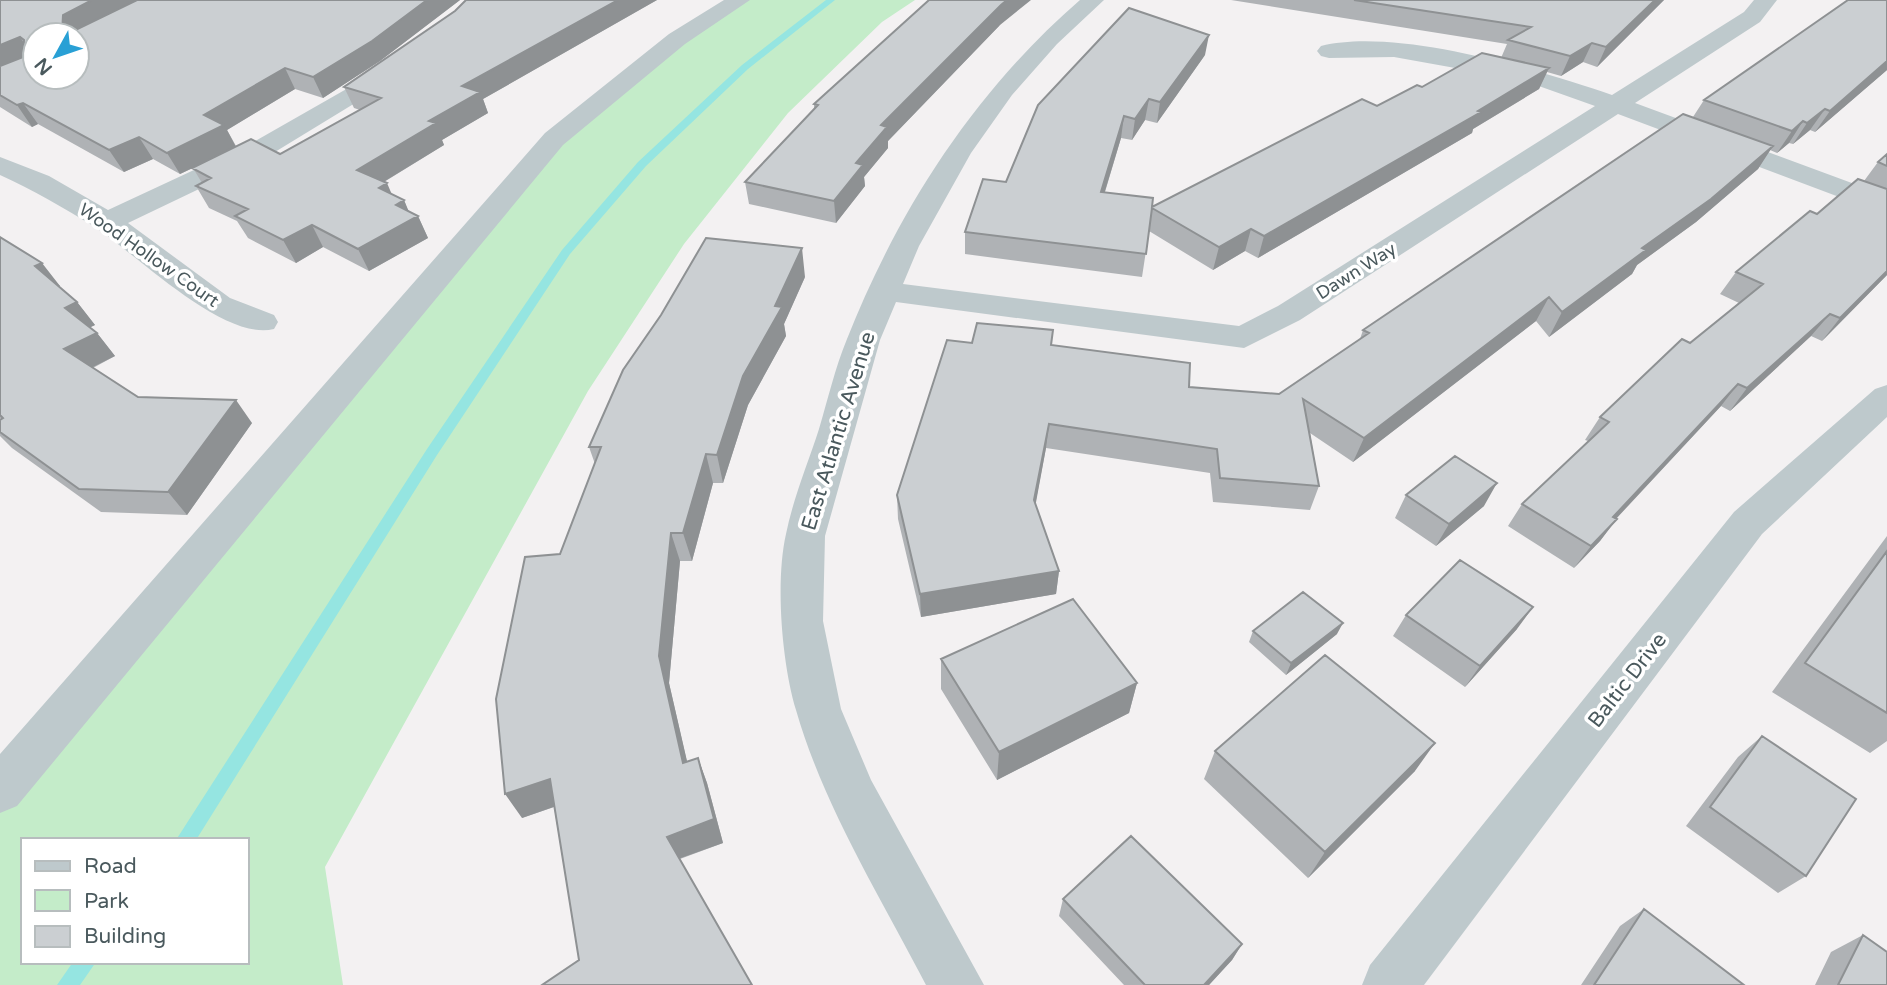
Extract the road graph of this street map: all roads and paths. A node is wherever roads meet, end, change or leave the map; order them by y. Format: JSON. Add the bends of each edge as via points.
{"nodes":[{"id":1,"x":739,"y":0,"type":"edge"},
{"id":2,"x":1093,"y":0,"type":"edge"},
{"id":3,"x":1766,"y":0,"type":"edge"},
{"id":4,"x":1329,"y":51,"type":"dead end"},
{"id":5,"x":410,"y":57,"type":"edge"},
{"id":6,"x":1618,"y":105,"type":"junction"},
{"id":7,"x":0,"y":165,"type":"edge"},
{"id":8,"x":1887,"y":206,"type":"edge"},
{"id":9,"x":107,"y":222,"type":"junction"},
{"id":10,"x":885,"y":291,"type":"junction"},
{"id":11,"x":262,"y":322,"type":"dead end"},
{"id":12,"x":1887,"y":397,"type":"edge"},
{"id":13,"x":0,"y":790,"type":"edge"},
{"id":14,"x":956,"y":985,"type":"edge"},
{"id":15,"x":1390,"y":985,"type":"edge"}],
"edges":[{"from":1,"to":13,"type":"street","via":[[677,39],[554,139]]},
{"from":2,"to":10,"type":"street","name":"East Atlantic Avenue","via":[[1049,39],[1003,90],[957,152],[904,246]]},
{"from":3,"to":6,"type":"street","name":"Dawn Way","via":[[1752,17]]},
{"from":4,"to":6,"type":"street","via":[[1394,50],[1477,63],[1527,74]]},
{"from":5,"to":9,"type":"street","via":[[261,149]]},
{"from":6,"to":8,"type":"street"},
{"from":6,"to":10,"type":"street","name":"Dawn Way","via":[[1244,337]]},
{"from":7,"to":9,"type":"street","name":"Wood Hollow Court"},
{"from":9,"to":11,"type":"street","name":"Wood Hollow Court","via":[[219,305]]},
{"from":10,"to":14,"type":"street","name":"East Atlantic Avenue","via":[[863,340],[805,536],[802,621],[818,709],[852,794]]},
{"from":12,"to":15,"type":"street","name":"Baltic Drive","via":[[1748,523]]}]}
